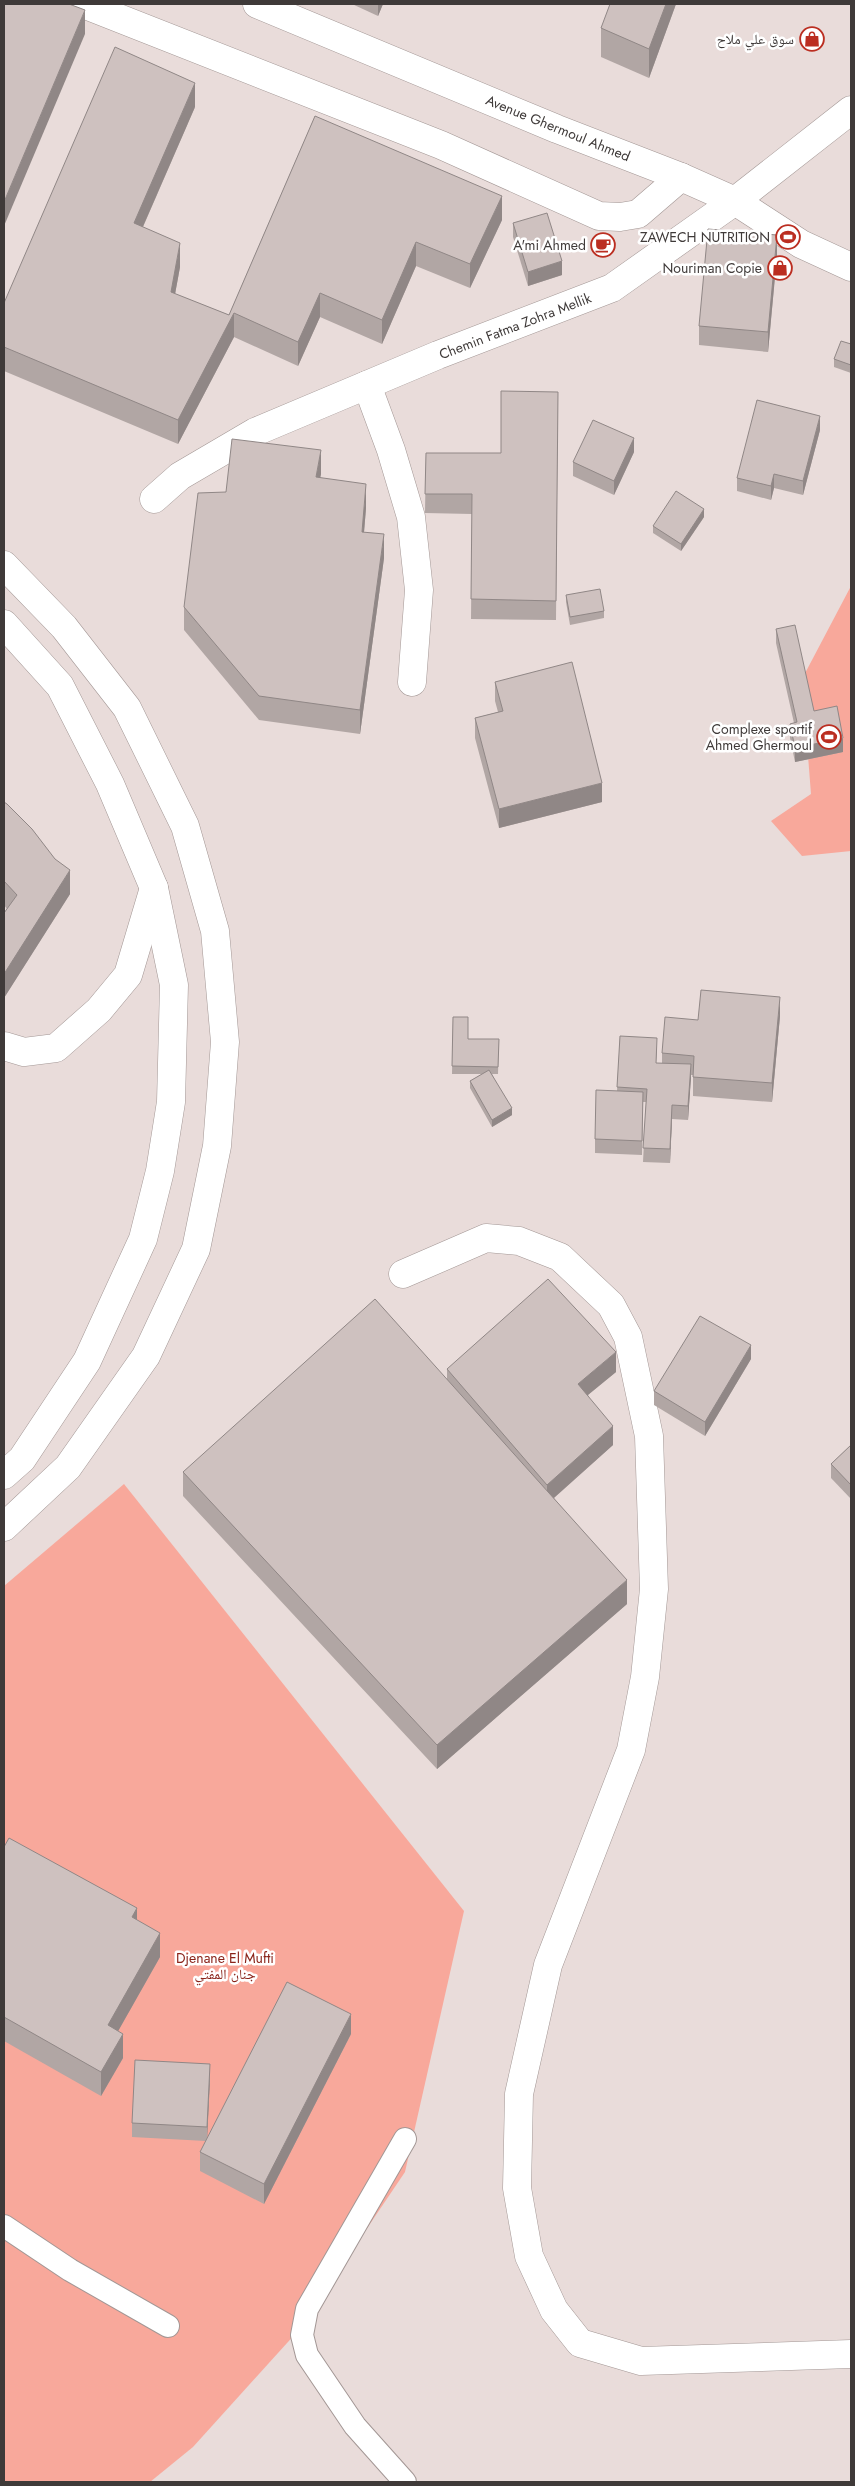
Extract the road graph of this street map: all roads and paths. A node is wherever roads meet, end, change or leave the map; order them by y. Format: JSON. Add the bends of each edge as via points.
{"nodes":[{"id":1,"x":84,"y":4,"type":"edge"},
{"id":2,"x":257,"y":4,"type":"edge"},
{"id":3,"x":851,"y":110,"type":"edge"},
{"id":4,"x":681,"y":177,"type":"junction"},
{"id":5,"x":734,"y":201,"type":"junction"},
{"id":6,"x":851,"y":267,"type":"edge"},
{"id":7,"x":367,"y":385,"type":"junction"},
{"id":8,"x":154,"y":498,"type":"dead end"},
{"id":9,"x":4,"y":565,"type":"edge"},
{"id":10,"x":4,"y":624,"type":"edge"},
{"id":11,"x":412,"y":682,"type":"dead end"},
{"id":12,"x":154,"y":888,"type":"junction"},
{"id":13,"x":4,"y":1046,"type":"edge"},
{"id":14,"x":403,"y":1274,"type":"dead end"},
{"id":15,"x":4,"y":1475,"type":"edge"},
{"id":16,"x":4,"y":1527,"type":"edge"},
{"id":17,"x":405,"y":2139,"type":"dead end"},
{"id":18,"x":4,"y":2226,"type":"edge"},
{"id":19,"x":168,"y":2326,"type":"dead end"},
{"id":20,"x":851,"y":2354,"type":"edge"},
{"id":21,"x":405,"y":2482,"type":"edge"}],
"edges":[{"from":1,"to":4,"type":"main road","via":[[441,145],[599,216],[620,218],[638,214]]},
{"from":2,"to":4,"type":"main road","name":"Avenue Ghermoul Ahmed"},
{"from":3,"to":5,"type":"main road","name":"Chemin Fatma Zohra Mellik"},
{"from":4,"to":5,"type":"main road","name":"Avenue Ghermoul Ahmed"},
{"from":5,"to":6,"type":"main road","name":"Avenue Ghermoul Ahmed","via":[[801,244]]},
{"from":5,"to":7,"type":"main road","name":"Chemin Fatma Zohra Mellik","via":[[612,288]]},
{"from":7,"to":8,"type":"main road","name":"Chemin Fatma Zohra Mellik","via":[[255,432],[180,476]]},
{"from":7,"to":11,"type":"main road","via":[[411,516],[419,590]]},
{"from":9,"to":16,"type":"main road","via":[[64,626],[127,708],[185,826],[215,931],[225,1042],[217,1146],[196,1249],[140,1364],[68,1467]]},
{"from":10,"to":12,"type":"main road","via":[[60,686],[110,784]]},
{"from":12,"to":13,"type":"main road","via":[[128,975],[99,1010],[56,1048],[24,1052]]},
{"from":12,"to":15,"type":"main road","via":[[174,985],[171,1102],[156,1188],[142,1240],[87,1361],[22,1459]]},
{"from":14,"to":20,"type":"main road","via":[[486,1238],[519,1241],[560,1258],[611,1305],[628,1337],[649,1436],[654,1589],[645,1677],[631,1750],[548,1965],[519,2094],[517,2188],[529,2256],[554,2310],[580,2342],[588,2345],[641,2360]]},
{"from":17,"to":21,"type":"lane","via":[[306,2309],[302,2335],[306,2355],[355,2426]]},
{"from":18,"to":19,"type":"lane","via":[[70,2270]]}]}
